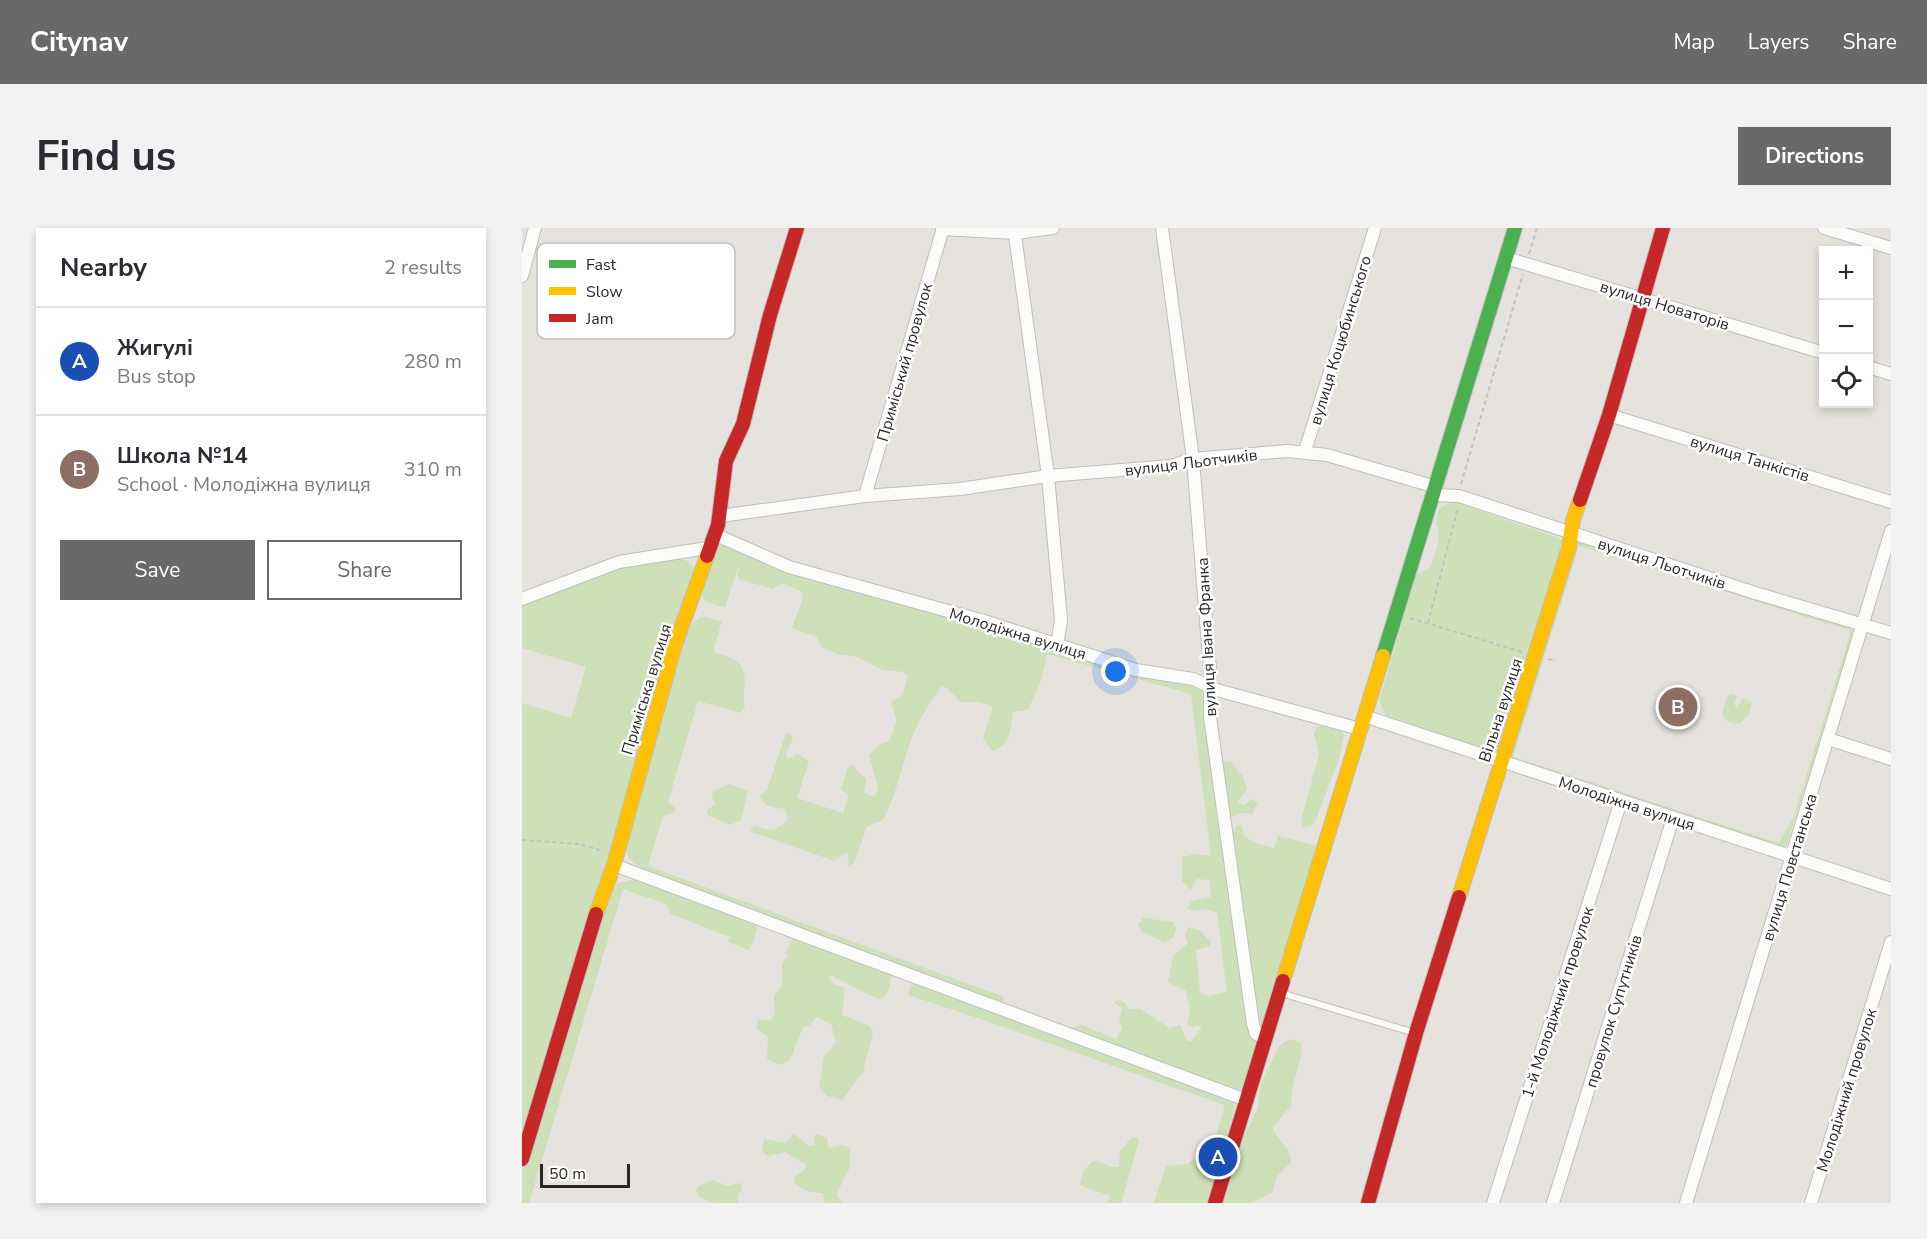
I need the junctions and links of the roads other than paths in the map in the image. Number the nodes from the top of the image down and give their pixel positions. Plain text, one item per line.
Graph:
1 (536, 228) edge
2 (797, 228) edge
3 (943, 228) edge
4 (1053, 228) edge
5 (1162, 228) edge
6 (1375, 228) edge
7 (1663, 228) edge
8 (1824, 228) edge
9 (1513, 229) edge
10 (1014, 231) edge
11 (1891, 248) edge
12 (1506, 258) junction
13 (522, 276) edge
14 (1642, 298) junction
15 (1819, 351) edge
16 (1873, 368) edge
17 (1891, 374) edge
18 (1609, 415) junction
19 (1305, 451) junction
20 (1193, 459) junction
21 (1048, 476) junction
22 (1435, 491) junction
23 (865, 496) junction
24 (1891, 502) edge
25 (720, 516) junction
26 (1891, 531) edge
27 (714, 534) junction
28 (1572, 535) junction
29 (707, 548) junction
30 (522, 599) edge
31 (1862, 625) junction
32 (1891, 633) edge
33 (1057, 646) junction
34 (1210, 687) junction
35 (1362, 723) junction
36 (1827, 739) junction
37 (1891, 759) edge
38 (1501, 761) junction
39 (1621, 801) junction
40 (1673, 818) junction
41 (1792, 857) junction
42 (616, 860) junction
43 (1891, 889) edge
44 (1891, 942) edge
45 (1279, 992) junction
46 (1416, 1033) junction
47 (1266, 1038) junction
48 (1246, 1100) junction
49 (522, 1159) edge
50 (1215, 1203) edge
51 (1368, 1203) edge
52 (1493, 1203) edge
53 (1553, 1203) edge
54 (1686, 1203) edge
55 (1811, 1203) edge

1 - 13 street
2 - 25 street, Приміська вулиця
3 - 10 street
3 - 23 street, Приміський провулок
4 - 10 street
5 - 20 street, вулиця Івана Франка
6 - 19 street, вулиця Коцюбинського
7 - 14 street, Вільна вулиця
8 - 11 street
9 - 12 street
10 - 21 street
12 - 14 street, вулиця Новаторів
12 - 22 street
14 - 15 street, вулиця Новаторів
14 - 18 street, Вільна вулиця
16 - 17 street
18 - 24 street, вулиця Танкістів
18 - 28 street, Вільна вулиця
19 - 20 street, вулиця Льотчиків
19 - 22 street, вулиця Льотчиків
20 - 21 street, вулиця Льотчиків
20 - 34 street, вулиця Івана Франка
21 - 23 street, вулиця Льотчиків
21 - 33 street
22 - 28 street, вулиця Льотчиків
22 - 35 street
23 - 25 street, вулиця Льотчиків
25 - 27 street, Приміська вулиця
26 - 31 street, вулиця Повстанська
27 - 29 street, Приміська вулиця
27 - 33 street, Молодіжна вулиця
28 - 31 street, вулиця Льотчиків
28 - 38 street, Вільна вулиця
29 - 30 street
29 - 42 street, Приміська вулиця
31 - 32 street, вулиця Льотчиків
31 - 36 street, вулиця Повстанська
33 - 34 street, Молодіжна вулиця
34 - 35 street, Молодіжна вулиця
34 - 47 street, вулиця Івана Франка
35 - 38 street, Молодіжна вулиця
35 - 45 street
36 - 37 street
36 - 41 street, вулиця Повстанська
38 - 39 street, Молодіжна вулиця
38 - 46 street, Вільна вулиця
39 - 40 street, Молодіжна вулиця
39 - 52 street, 1-й Молодіжний провулок
40 - 41 street, Молодіжна вулиця
40 - 53 street, провулок Супутників
41 - 43 street, Молодіжна вулиця
41 - 54 street, вулиця Повстанська
42 - 48 street
42 - 49 street, Приміська вулиця
44 - 55 street, Молодіжний провулок
45 - 46 lane
45 - 47 street
46 - 51 street, Вільна вулиця
47 - 48 street
48 - 50 street

